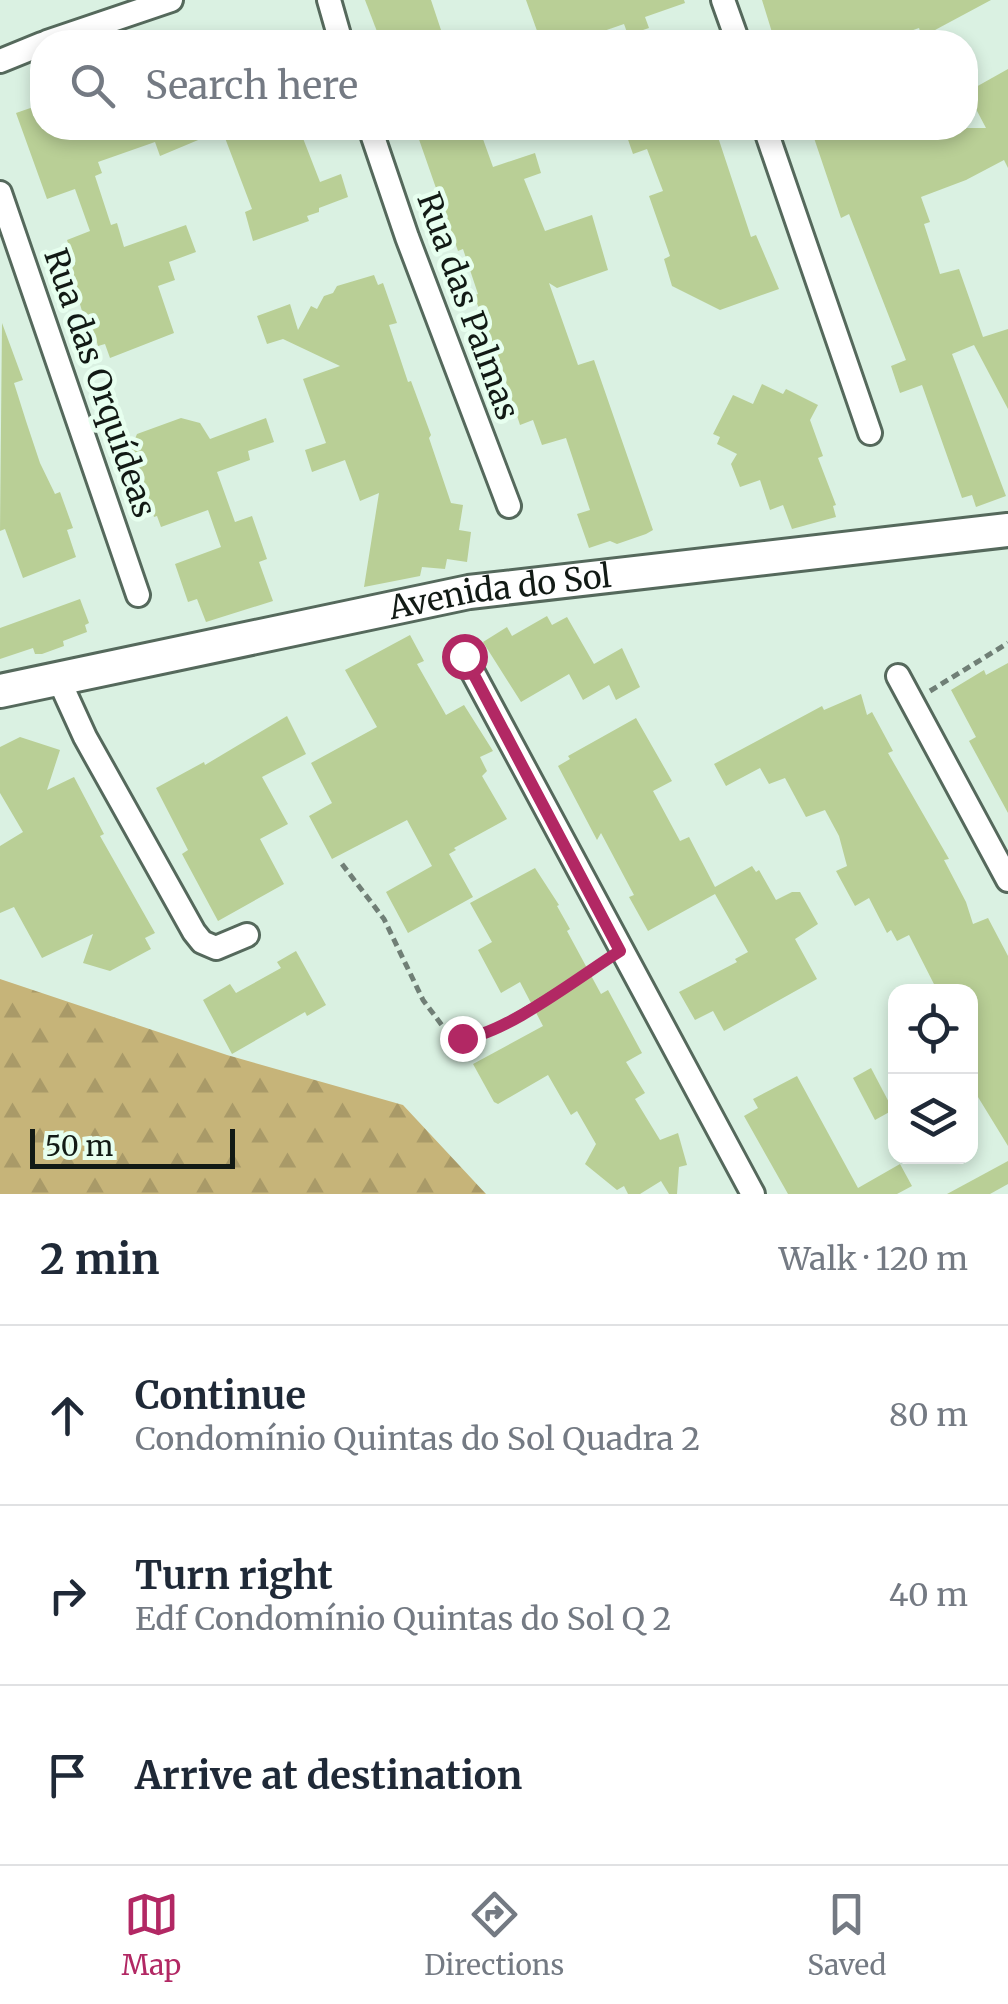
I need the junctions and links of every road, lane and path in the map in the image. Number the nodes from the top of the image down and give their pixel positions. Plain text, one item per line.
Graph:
1 (171, 0) edge
2 (329, 0) edge
3 (723, 0) edge
4 (83, 30) edge
5 (338, 30) edge
6 (734, 30) edge
7 (30, 49) edge
8 (0, 61) edge
9 (374, 140) edge
10 (769, 140) edge
11 (0, 192) edge
12 (870, 433) dead end
13 (509, 506) dead end
14 (1008, 530) edge
15 (138, 595) dead end
16 (1008, 643) edge
17 (464, 656) dead end
18 (898, 676) dead end
19 (59, 680) junction
20 (0, 691) edge
21 (912, 702) junction
22 (342, 864) dead end
23 (1008, 880) edge
24 (248, 935) dead end
25 (620, 951) junction
26 (754, 1194) edge

1 - 4 street
2 - 5 street
3 - 6 street
7 - 8 street
9 - 13 street, Rua das Palmas
10 - 12 street
11 - 15 street, Rua das Orquídeas
14 - 19 street, Avenida do Sol
16 - 21 path
17 - 25 street
18 - 21 street
19 - 20 street, Avenida do Sol
19 - 24 street
21 - 23 street
22 - 25 path
25 - 26 street

